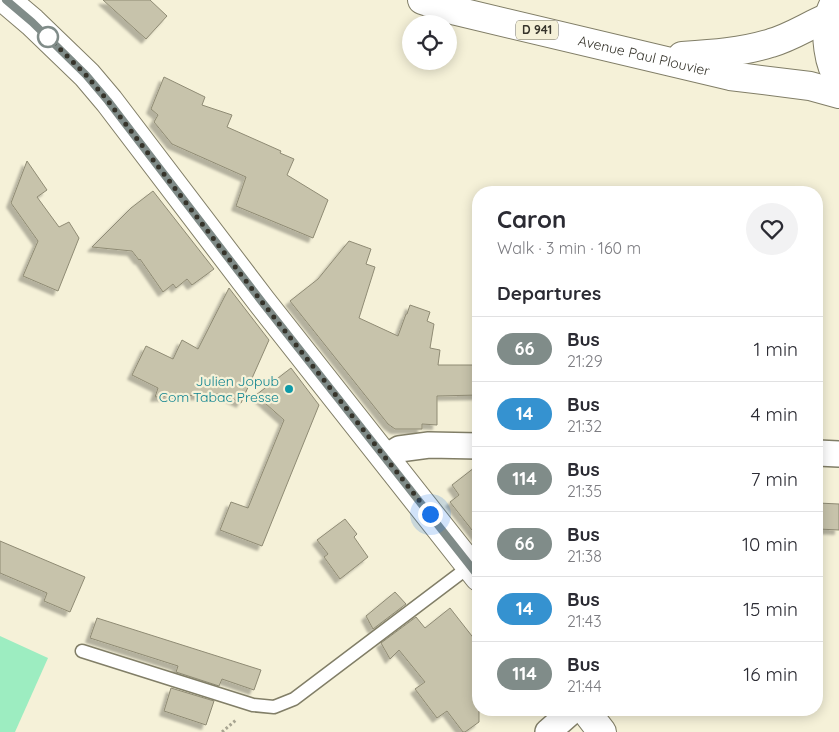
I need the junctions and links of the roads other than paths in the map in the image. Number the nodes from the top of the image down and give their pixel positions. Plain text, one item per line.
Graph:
1 (6, 0) edge
2 (422, 0) edge
3 (832, 9) edge
4 (653, 57) junction
5 (839, 79) edge
6 (839, 94) edge
7 (472, 446) edge
8 (823, 453) edge
9 (839, 454) edge
10 (385, 458) junction
11 (472, 568) edge
12 (472, 572) edge
13 (82, 651) dead end
14 (566, 716) edge
15 (590, 716) edge
16 (548, 732) edge
17 (602, 732) edge

1 - 10 main road
2 - 4 main road, Avenue Paul Plouvier / D 941
3 - 4 main road, D 941
3 - 5 main road
4 - 6 main road, Avenue Paul Plouvier / D 941
7 - 10 street
8 - 9 street
10 - 11 main road
12 - 13 lane
14 - 16 street
15 - 17 main road

